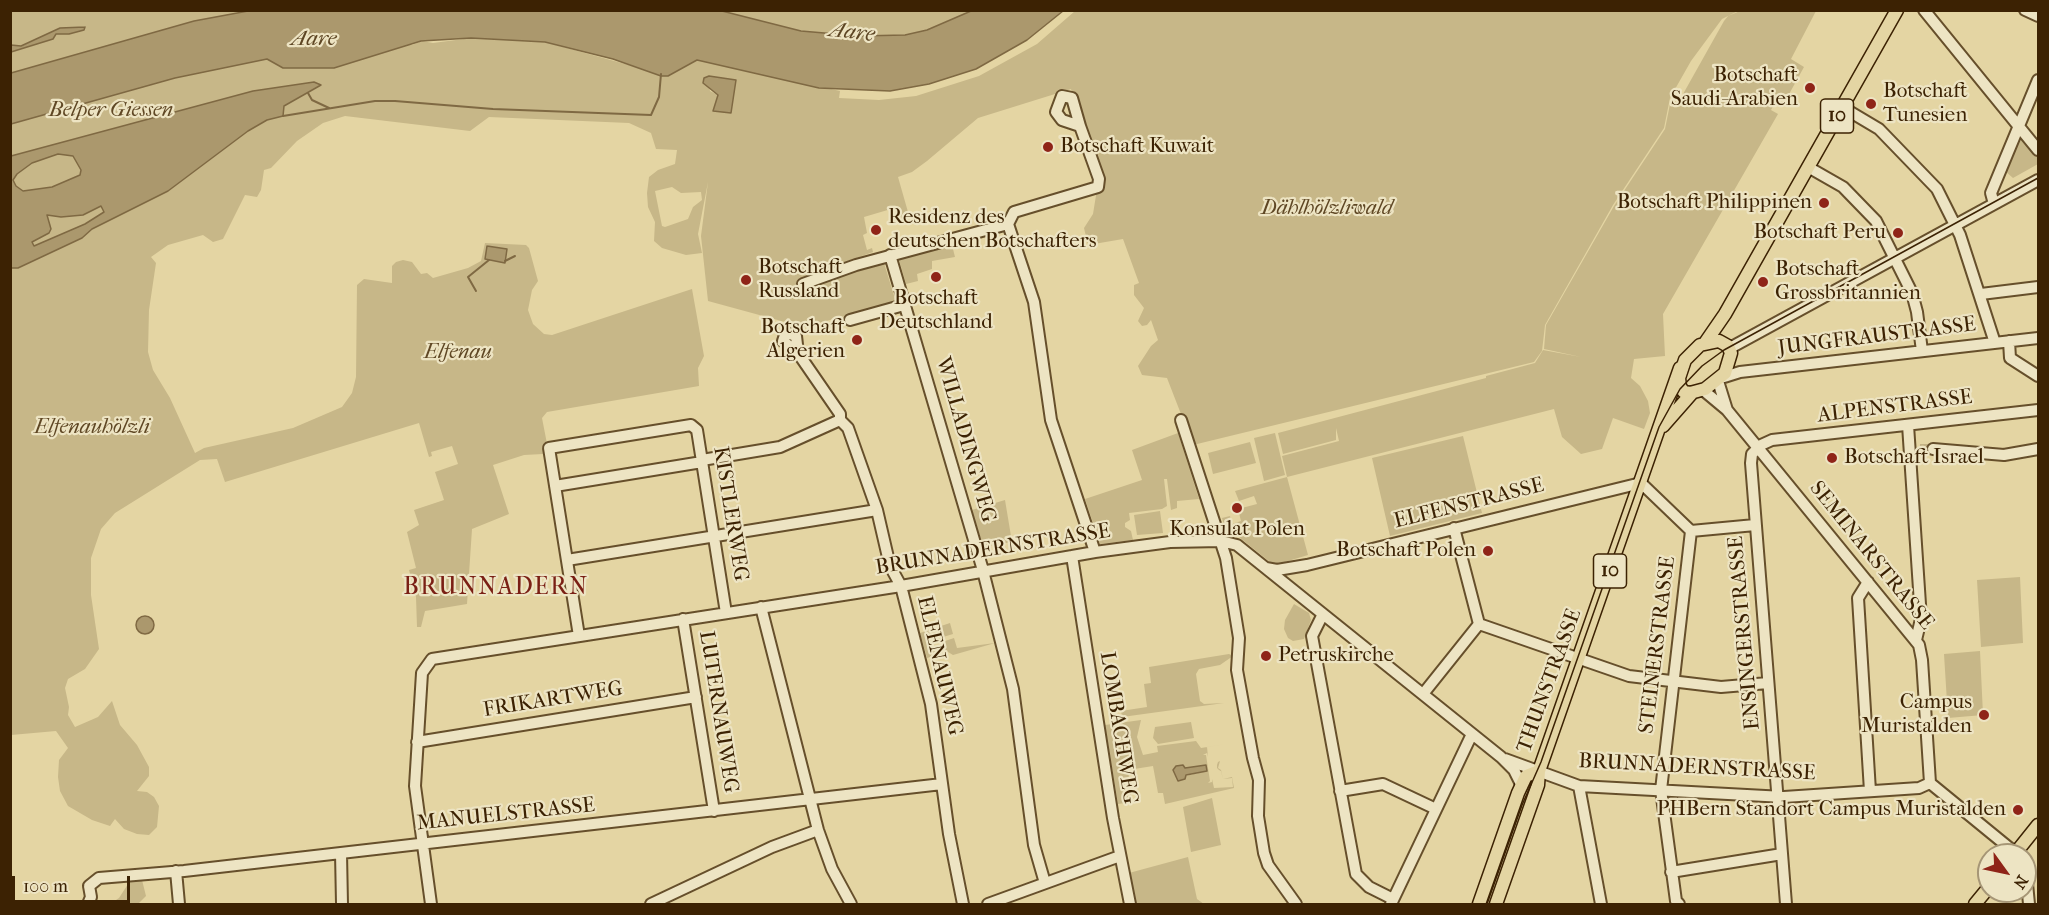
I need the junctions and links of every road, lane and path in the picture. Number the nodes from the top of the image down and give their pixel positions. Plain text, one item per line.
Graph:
1 (1897, 10) edge
2 (1924, 10) edge
3 (2025, 10) edge
4 (2038, 16) edge
5 (2038, 80) edge
6 (1842, 107) junction
7 (1080, 126) dead end
8 (2019, 126) junction
9 (2038, 150) edge
10 (1808, 167) junction
11 (2038, 180) edge
12 (1994, 204) junction
13 (1008, 224) junction
14 (1956, 225) junction
15 (890, 255) junction
16 (1895, 259) junction
17 (802, 284) dead end
18 (2038, 287) edge
19 (1981, 294) junction
20 (904, 305) junction
21 (1725, 314) junction
22 (850, 320) dead end
23 (2038, 338) edge
24 (2009, 341) junction
25 (1705, 343) junction
26 (1995, 343) junction
27 (1725, 345) junction
28 (1922, 351) junction
29 (798, 353) dead end
30 (1680, 368) junction
31 (2038, 376) edge
32 (1719, 380) junction
33 (1697, 392) junction
34 (1727, 410) junction
35 (2038, 410) edge
36 (840, 420) junction
37 (1181, 420) dead end
38 (1908, 425) junction
39 (1658, 435) junction
40 (1758, 447) junction
41 (2038, 448) edge
42 (1933, 449) tunnel mouth
43 (702, 461) junction
44 (1641, 483) junction
45 (555, 486) junction
46 (876, 510) junction
47 (1755, 525) junction
48 (1454, 528) junction
49 (1691, 531) junction
50 (714, 536) junction
51 (1221, 541) junction
52 (1095, 552) junction
53 (1072, 556) junction
54 (567, 560) junction
55 (1307, 565) junction
56 (1265, 568) junction
57 (983, 572) junction
58 (1868, 582) junction
59 (901, 586) junction
60 (1292, 589) junction
61 (761, 608) junction
62 (726, 613) junction
63 (1323, 614) junction
64 (683, 619) junction
65 (1479, 624) junction
66 (579, 636) junction
67 (1916, 640) junction
68 (1579, 659) junction
69 (1674, 681) junction
70 (1768, 683) junction
71 (1423, 694) junction
72 (696, 697) junction
73 (1472, 734) junction
74 (417, 742) junction
75 (1501, 757) junction
76 (1539, 771) junction
77 (1930, 783) junction
78 (942, 784) junction
79 (1522, 786) junction
80 (1579, 786) junction
81 (1661, 790) junction
82 (1340, 791) junction
83 (1870, 791) junction
84 (1778, 796) junction
85 (812, 800) junction
86 (1436, 809) junction
87 (714, 810) junction
88 (2038, 825) edge
89 (818, 830) junction
90 (2033, 839) edge
91 (422, 843) junction
92 (2003, 843) edge
93 (341, 853) junction
94 (1782, 854) junction
95 (1120, 856) junction
96 (176, 871) junction
97 (1671, 872) junction
98 (1045, 883) junction
99 (89, 901) edge
100 (1392, 902) edge
101 (179, 904) edge
102 (342, 904) edge
103 (431, 904) edge
104 (651, 904) edge
105 (850, 904) edge
106 (963, 904) edge
107 (988, 904) edge
108 (1130, 904) edge
109 (1296, 904) edge
110 (1479, 904) edge
111 (1496, 904) edge
112 (1601, 904) edge
113 (1679, 904) edge
114 (1786, 904) edge

1 - 6 main road, 10
2 - 8 street
3 - 4 street
5 - 8 street
6 - 10 main road, 10
6 - 14 street
7 - 13 street
8 - 9 street
8 - 12 street
10 - 16 street
10 - 21 main road, 10
11 - 12 street
12 - 14 street
13 - 15 street
13 - 52 street
14 - 16 street
14 - 19 street
15 - 17 street
15 - 20 street, WILLADINGWEG
16 - 27 street
16 - 28 street
18 - 19 street
19 - 26 street
20 - 22 street
20 - 57 street, WILLADINGWEG
21 - 25 main road, 10
21 - 27 main road, 10
23 - 24 street, JUNGFRAUSTRASSE
24 - 26 street, JUNGFRAUSTRASSE
24 - 31 street
25 - 27 main road
25 - 30 main road
26 - 28 street, JUNGFRAUSTRASSE
27 - 32 main road
28 - 32 street, JUNGFRAUSTRASSE
29 - 36 street, ELFENAUWEG
30 - 33 main road
30 - 39 main road, THUNSTRASSE / 10
32 - 33 main road
32 - 34 street, SEMINARSTRASSE
33 - 34 street, SEMINARSTRASSE
33 - 39 main road, THUNSTRASSE / 10
34 - 40 street, SEMINARSTRASSE
35 - 38 street, ALPENSTRASSE
36 - 43 street
36 - 46 street, ELFENAUWEG
37 - 51 street
38 - 40 street, ALPENSTRASSE
38 - 67 street
39 - 44 main road, THUNSTRASSE / 10
40 - 47 street, ENSINGERSTRASSE
40 - 58 street, SEMINARSTRASSE
41 - 42 street
43 - 45 street
43 - 45 street, KISTLERWEG
43 - 50 street, KISTLERWEG
44 - 48 street, ELFENSTRASSE
44 - 49 street, STEINERSTRASSE
44 - 68 main road, THUNSTRASSE / 10
45 - 54 street
46 - 50 street
46 - 59 street, ELFENAUWEG
47 - 49 street, STEINERSTRASSE
47 - 70 street, ENSINGERSTRASSE
48 - 55 street, ELFENSTRASSE
48 - 65 street
49 - 69 street, STEINERSTRASSE
50 - 54 street
50 - 62 street, KISTLERWEG
51 - 52 street, BRUNNADERNSTRASSE
51 - 56 street, BRUNNADERNSTRASSE
51 - 109 street
52 - 53 street, BRUNNADERNSTRASSE
53 - 57 street, BRUNNADERNSTRASSE
53 - 95 street, LOMBACHWEG
54 - 66 street
55 - 56 street, ELFENSTRASSE
55 - 60 street
56 - 60 street, BRUNNADERNSTRASSE
57 - 59 street, BRUNNADERNSTRASSE
57 - 98 street, WILLADINGWEG
58 - 67 street, SEMINARSTRASSE
58 - 83 street
59 - 61 street, BRUNNADERNSTRASSE
59 - 78 street, ELFENAUWEG
60 - 63 street, BRUNNADERNSTRASSE
61 - 62 street, BRUNNADERNSTRASSE
61 - 85 street, KISTLERWEG
62 - 64 street, BRUNNADERNSTRASSE
63 - 71 street, BRUNNADERNSTRASSE
63 - 82 street
64 - 66 street, BRUNNADERNSTRASSE
64 - 72 street, LUTERNAUWEG
65 - 68 street
65 - 71 street
66 - 74 street, BRUNNADERNSTRASSE
67 - 77 street, SEMINARSTRASSE
68 - 69 street
68 - 76 main road, THUNSTRASSE / 10
69 - 70 street
69 - 81 street, STEINERSTRASSE
70 - 84 street, ENSINGERSTRASSE
71 - 73 street, BRUNNADERNSTRASSE
72 - 74 street, FRIKARTWEG
72 - 87 street, LUTERNAUWEG
73 - 75 street, BRUNNADERNSTRASSE
73 - 86 street
74 - 91 street
75 - 76 street, BRUNNADERNSTRASSE
75 - 79 street, BRUNNADERNSTRASSE
76 - 79 main road, THUNSTRASSE / 10
76 - 80 street, BRUNNADERNSTRASSE
76 - 111 main road, THUNSTRASSE / 10
77 - 83 street, BRUNNADERNSTRASSE
77 - 92 street
78 - 85 street, MANUELSTRASSE
78 - 106 street, ELFENAUWEG
79 - 110 main road, THUNSTRASSE / 10
80 - 81 street, BRUNNADERNSTRASSE
80 - 112 street
81 - 84 street, BRUNNADERNSTRASSE
81 - 97 street, STEINERSTRASSE
82 - 86 street
82 - 100 street
83 - 84 street, BRUNNADERNSTRASSE
84 - 94 street, ENSINGERSTRASSE
85 - 87 street, MANUELSTRASSE
85 - 89 street, KISTLERWEG
86 - 100 street
87 - 91 street, MANUELSTRASSE
88 - 90 main road
89 - 104 street
89 - 105 street, KISTLERWEG
91 - 93 street, MANUELSTRASSE
91 - 103 street
93 - 96 street, MANUELSTRASSE
93 - 102 street
94 - 97 street
94 - 114 street, ENSINGERSTRASSE
95 - 98 street
95 - 108 street, LOMBACHWEG
96 - 99 street, MANUELSTRASSE
96 - 101 street
97 - 113 street, STEINERSTRASSE
98 - 107 street

